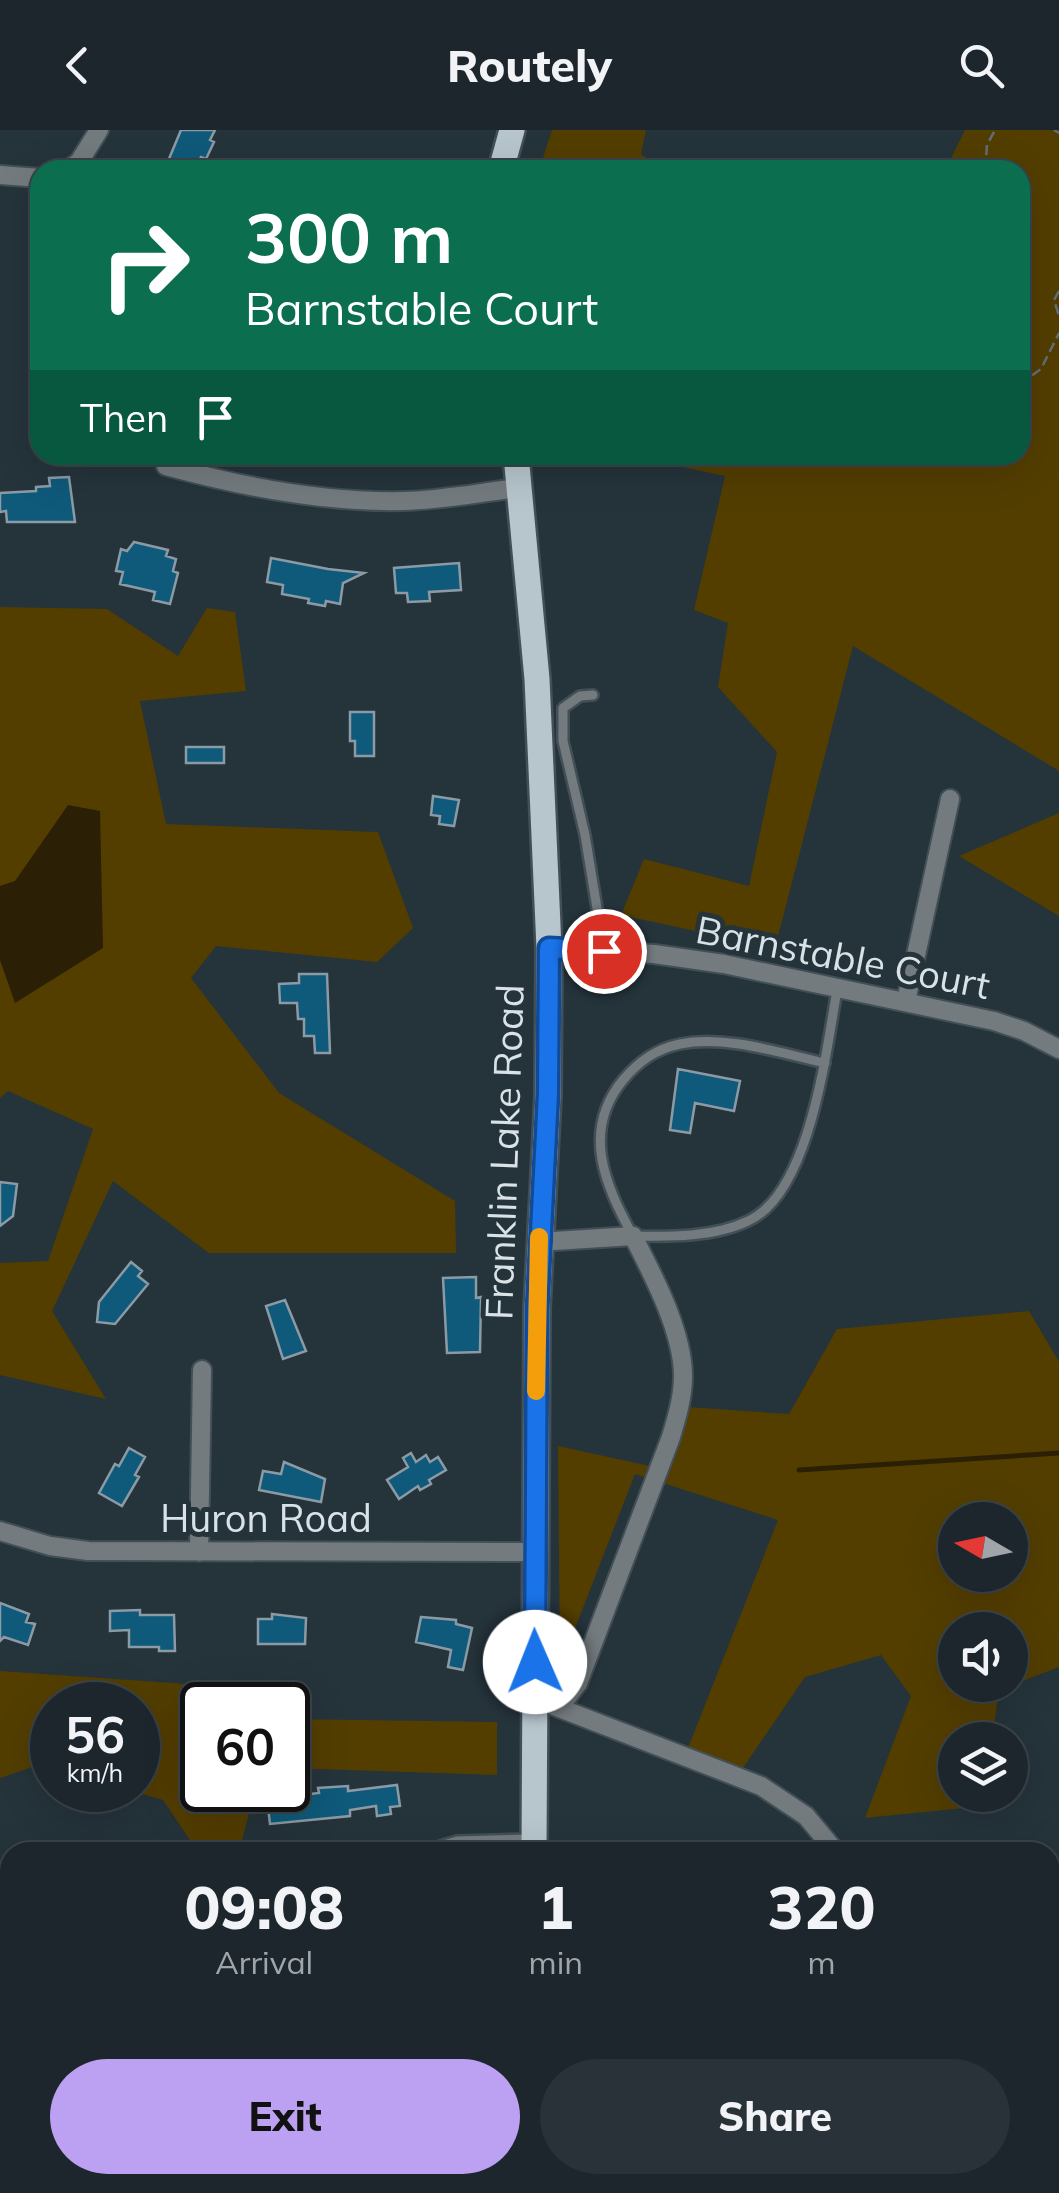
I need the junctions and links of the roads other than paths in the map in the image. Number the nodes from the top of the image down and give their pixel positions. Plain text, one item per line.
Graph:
1 (99, 130) edge
2 (512, 130) edge
3 (81, 160) edge
4 (504, 160) edge
5 (0, 175) edge
6 (30, 177) edge
7 (517, 465) edge
8 (166, 466) dead end
9 (520, 488) junction
10 (594, 694) dead end
11 (950, 800) dead end
12 (549, 948) junction
13 (604, 951) junction
14 (837, 990) junction
15 (906, 1001) junction
16 (1059, 1050) edge
17 (825, 1062) junction
18 (633, 1236) junction
19 (538, 1242) junction
20 (202, 1370) dead end
21 (0, 1531) edge
22 (199, 1552) junction
23 (534, 1552) junction
24 (548, 1704) junction
25 (534, 1842) edge
26 (828, 1842) edge

1 - 3 street
2 - 4 main road
5 - 6 street
7 - 9 main road, Franklin Lake Road
8 - 9 street
9 - 12 main road, Franklin Lake Road
10 - 13 lane
11 - 15 street
12 - 13 street, Barnstable Court
12 - 19 main road, Franklin Lake Road
13 - 14 street, Barnstable Court
14 - 15 street, Barnstable Court
14 - 17 lane
15 - 16 street, Barnstable Court
17 - 18 lane
17 - 18 lane
18 - 19 street
18 - 24 street
19 - 23 main road, Franklin Lake Road
20 - 22 street
21 - 22 street, Huron Road
22 - 23 street, Huron Road
23 - 24 main road, Franklin Lake Road
24 - 25 main road, Franklin Lake Road
24 - 26 street

